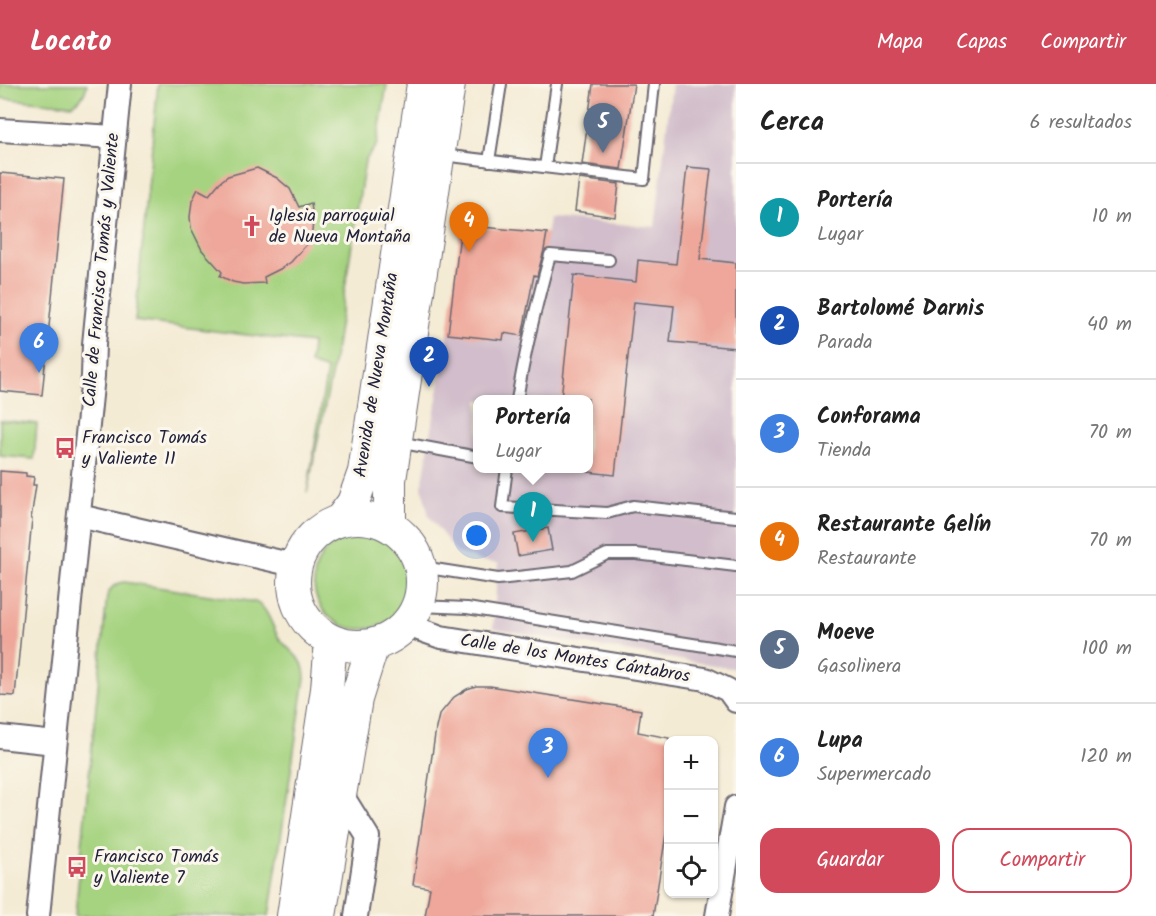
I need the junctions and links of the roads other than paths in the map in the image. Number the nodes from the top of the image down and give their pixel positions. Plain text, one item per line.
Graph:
1 (120, 84) edge
2 (423, 84) edge
3 (449, 84) edge
4 (501, 84) edge
5 (557, 84) edge
6 (654, 84) edge
7 (0, 130) edge
8 (114, 137) junction
9 (439, 154) junction
10 (489, 161) junction
11 (545, 168) junction
12 (609, 260) dead end
13 (518, 395) edge
14 (396, 441) junction
15 (473, 456) edge
16 (506, 473) edge
17 (78, 516) junction
18 (736, 517) edge
19 (341, 519) junction
20 (390, 525) junction
21 (294, 565) junction
22 (736, 566) edge
23 (422, 567) junction
24 (413, 615) junction
25 (331, 641) junction
26 (373, 645) junction
27 (736, 651) edge
28 (736, 701) edge
29 (0, 737) edge
30 (55, 744) junction
31 (340, 792) junction
32 (736, 807) edge
33 (38, 916) edge
34 (293, 916) edge
35 (320, 916) edge
36 (356, 916) edge
37 (717, 916) edge

1 - 8 street, Calle de Francisco Tomás y Valiente
2 - 19 main road, Avenida de Nueva Montaña
3 - 9 main road, Avenida de Nueva Montaña
4 - 10 lane
5 - 11 lane
6 - 11 lane
7 - 8 street
8 - 17 street, Calle de Francisco Tomás y Valiente
9 - 10 lane
9 - 14 main road, Avenida de Nueva Montaña
10 - 11 lane
12 - 13 lane
14 - 15 lane
14 - 20 main road, Avenida de Nueva Montaña
16 - 18 lane
17 - 21 street
17 - 30 street, Calle de Francisco Tomás y Valiente
19 - 20 main road
19 - 21 main road
20 - 23 main road
21 - 25 main road
22 - 23 lane
23 - 24 main road
24 - 26 main road
24 - 27 lane
24 - 28 street, Calle de los Montes Cántabros
25 - 26 main road
25 - 34 main road
26 - 31 main road
29 - 30 street
30 - 33 street, Calle de Francisco Tomás y Valiente
31 - 35 main road
31 - 36 street
32 - 37 street

